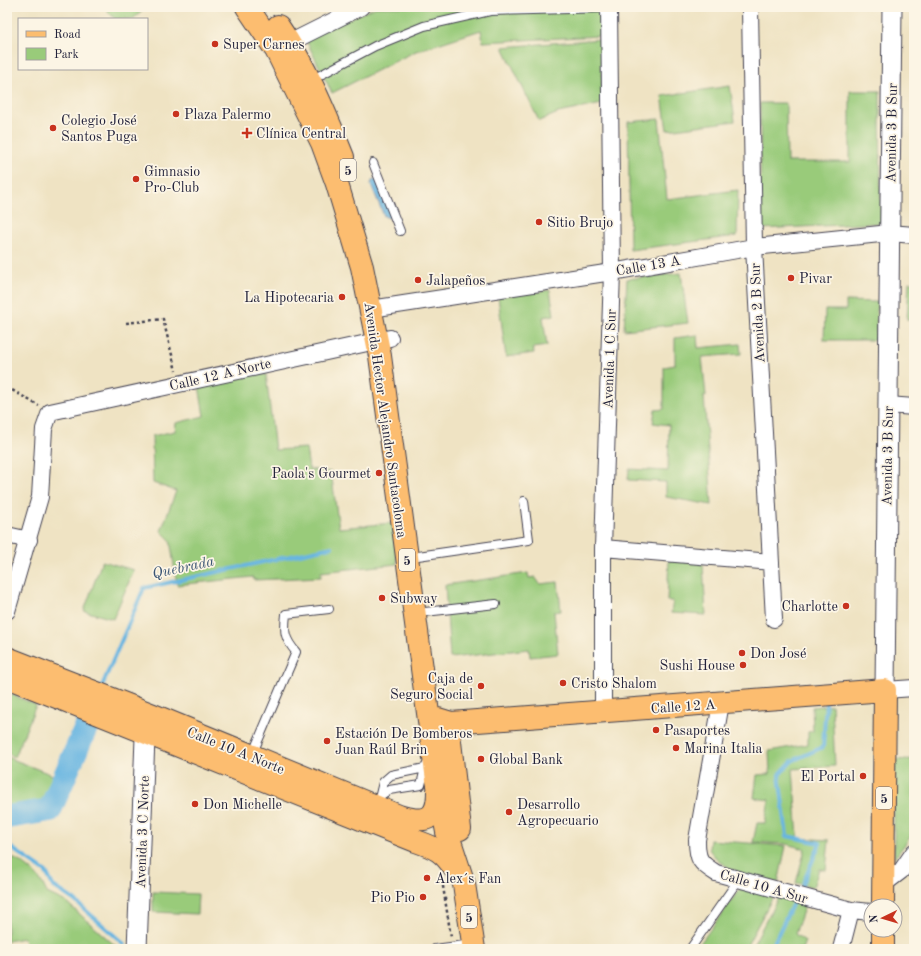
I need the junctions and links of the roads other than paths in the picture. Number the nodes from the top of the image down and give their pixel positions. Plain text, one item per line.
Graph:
1 (247, 7) edge
2 (265, 7) edge
3 (361, 7) edge
4 (608, 7) edge
5 (750, 7) edge
6 (892, 7) edge
7 (283, 46) junction
8 (310, 81) junction
9 (373, 163) dead end
10 (400, 232) dead end
11 (890, 233) junction
12 (914, 235) edge
13 (754, 247) junction
14 (612, 272) junction
15 (377, 308) junction
16 (383, 339) junction
17 (888, 405) junction
18 (914, 407) edge
19 (524, 501) dead end
20 (7, 535) edge
21 (29, 540) junction
22 (603, 548) junction
23 (418, 556) junction
24 (771, 562) junction
25 (496, 604) dead end
26 (329, 609) dead end
27 (7, 611) edge
28 (425, 612) junction
29 (774, 619) dead end
30 (7, 658) edge
31 (7, 677) edge
32 (914, 688) edge
33 (885, 690) junction
34 (860, 692) junction
35 (721, 703) junction
36 (603, 712) junction
37 (885, 718) junction
38 (445, 721) junction
39 (150, 723) junction
40 (252, 756) junction
41 (432, 767) junction
42 (269, 772) junction
43 (378, 802) junction
44 (447, 832) junction
45 (416, 841) junction
46 (914, 852) edge
47 (739, 879) junction
48 (464, 884) junction
49 (884, 884) junction
50 (884, 898) edge
51 (851, 910) junction
52 (863, 911) edge
53 (883, 938) edge
54 (474, 946) edge
55 (137, 949) edge
56 (435, 949) edge
57 (690, 949) edge
58 (841, 949) edge
59 (883, 949) edge

1 - 7 main road, Avenida Hector Alejandro Santacoloma / 5
2 - 7 main road, Avenida Hector Alejandro Santacoloma / 5
3 - 7 street
4 - 8 lane
4 - 14 street, Avenida 1 C Sur
5 - 13 street, Avenida 2 B Sur
6 - 11 street, Avenida 3 B Sur
7 - 8 main road, Avenida Hector Alejandro Santacoloma / 5
7 - 15 main road, Avenida Hector Alejandro Santacoloma / 5
8 - 15 main road, Avenida Hector Alejandro Santacoloma / 5
9 - 10 lane
11 - 12 street, Calle 13 A
11 - 13 street, Calle 13 A
11 - 17 street, Avenida 3 B Sur
13 - 14 street, Calle 13 A
13 - 24 street, Avenida 2 B Sur
14 - 15 street, Calle 13 A
14 - 22 street, Avenida 1 C Sur
15 - 16 main road, Avenida Hector Alejandro Santacoloma / 5
16 - 21 street, Calle 12 A Norte
16 - 23 main road, Avenida Hector Alejandro Santacoloma / 5
16 - 41 main road, Avenida Hector Alejandro Santacoloma / 5
17 - 18 street
17 - 33 street, Avenida 3 B Sur
19 - 23 lane
20 - 21 street
21 - 27 street
22 - 24 street
22 - 36 street, Avenida 1 C Sur
23 - 28 main road, Avenida Hector Alejandro Santacoloma / 5
24 - 29 street, Avenida 2 B Sur
25 - 28 lane
26 - 40 lane
28 - 38 main road, Avenida Hector Alejandro Santacoloma / 5
30 - 39 main road, Calle 10 A Norte
31 - 39 main road, Calle 10 A Norte
32 - 33 street, Calle 12 A
33 - 34 main road, Calle 12 A
33 - 37 main road, Avenida 3 B Sur / 5
34 - 35 main road, Calle 12 A
34 - 37 main road
35 - 36 main road, Calle 12 A
35 - 47 street, Calle 10 A Sur
36 - 38 main road, Calle 12 A
37 - 49 main road, Avenida 3 B Sur / 5
38 - 44 main road, Avenida Hector Alejandro Santacoloma / 5
38 - 48 main road
39 - 40 main road, Calle 10 A Norte
39 - 42 main road, Calle 10 A Norte
39 - 55 street, Avenida 3 C Norte
40 - 42 main road, Calle 10 A Norte
41 - 43 lane
41 - 43 lane
41 - 43 main road, Calle 10 A Norte
41 - 44 main road, Avenida Hector Alejandro Santacoloma / 5
42 - 43 main road, Calle 10 A Norte
42 - 45 main road, Calle 10 A Norte
44 - 45 main road
44 - 48 main road, Avenida Hector Alejandro Santacoloma / 5
45 - 48 main road, Calle 10 A Norte
46 - 49 street
47 - 51 street, Calle 10 A Sur
47 - 57 lane
48 - 54 main road, 5
49 - 50 main road, Avenida 3 B Sur / 5
51 - 52 street, Calle 10 A Sur
51 - 58 street
53 - 59 main road
54 - 56 lane

